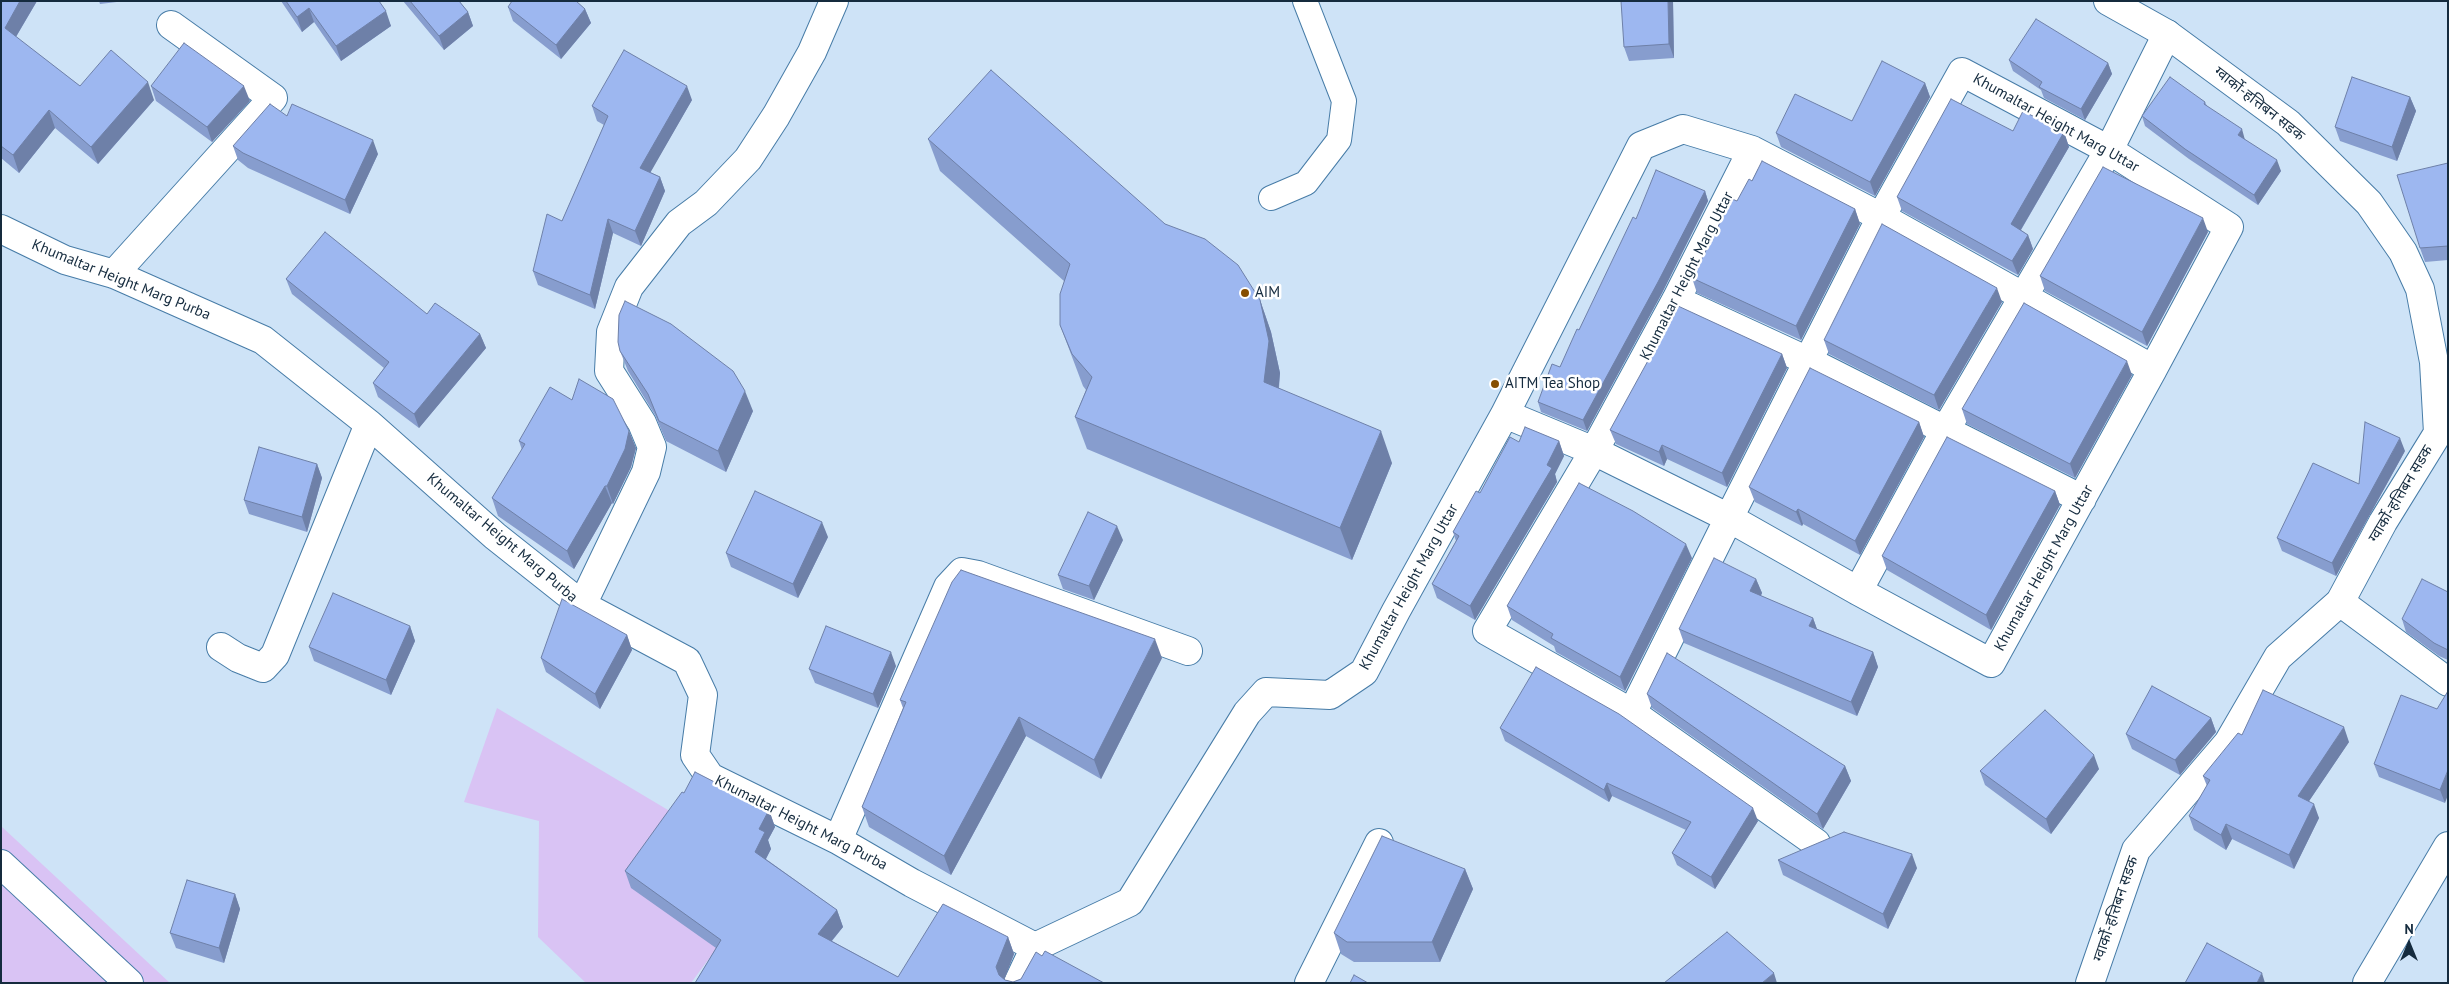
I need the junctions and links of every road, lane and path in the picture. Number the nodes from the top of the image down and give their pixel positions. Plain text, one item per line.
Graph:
1 (834, 1) edge
2 (1305, 1) edge
3 (2108, 1) edge
4 (171, 25) dead end
5 (2168, 34) junction
6 (1752, 150) junction
7 (2110, 150) junction
8 (1272, 198) dead end
9 (1881, 217) junction
10 (4, 237) edge
11 (114, 274) junction
12 (2023, 295) junction
13 (1676, 300) junction
14 (1808, 361) junction
15 (2153, 369) junction
16 (1506, 414) junction
17 (369, 424) junction
18 (1946, 429) junction
19 (1594, 451) junction
20 (2082, 499) junction
21 (1730, 518) junction
22 (1858, 591) junction
23 (2340, 602) junction
24 (582, 605) junction
25 (221, 647) dead end
26 (1188, 651) dead end
27 (2448, 682) edge
28 (1632, 713) junction
29 (1381, 839) edge
30 (838, 840) junction
31 (1816, 843) edge
32 (2448, 846) edge
33 (1, 864) edge
34 (1035, 947) junction
35 (129, 983) edge
36 (1018, 983) edge
37 (1309, 983) edge
38 (2090, 983) edge
39 (2366, 983) edge

1 - 24 street
2 - 8 lane
3 - 5 street, ग्वार्को-हत्तिबन सडक
4 - 11 street
5 - 7 street
5 - 23 street, ग्वार्को-हत्तिबन सडक
6 - 9 street
6 - 13 street, Khumaltar Height Marg Uttar
6 - 16 street
7 - 9 street, Khumaltar Height Marg Uttar
7 - 12 street
7 - 15 street, Khumaltar Height Marg Uttar
9 - 12 street
9 - 14 street, Khumaltar Height Marg Uttar
10 - 11 street, Khumaltar Height Marg Purba
11 - 17 street, Khumaltar Height Marg Purba
12 - 15 street
12 - 18 street
13 - 14 street
13 - 19 street, Khumaltar Height Marg Uttar
14 - 18 street
14 - 21 street, Khumaltar Height Marg Uttar
15 - 20 street, Khumaltar Height Marg Uttar
16 - 19 street, Khumaltar Height Marg Uttar
16 - 34 street, Khumaltar Height Marg Uttar
17 - 24 street, Khumaltar Height Marg Purba
17 - 25 street
18 - 20 street
18 - 22 street
19 - 21 street, Khumaltar Height Marg Uttar
19 - 28 street, Khumaltar Height Marg Uttar
20 - 22 street, Khumaltar Height Marg Uttar
21 - 22 street, Khumaltar Height Marg Uttar
21 - 28 street, Khumaltar Height Marg Uttar
23 - 27 street
23 - 38 street, ग्वार्को-हत्तिबन सडक
24 - 30 street, Khumaltar Height Marg Purba
26 - 30 street
28 - 31 street
29 - 37 street
30 - 34 street, Khumaltar Height Marg Purba
32 - 39 street
33 - 35 street
34 - 36 street

